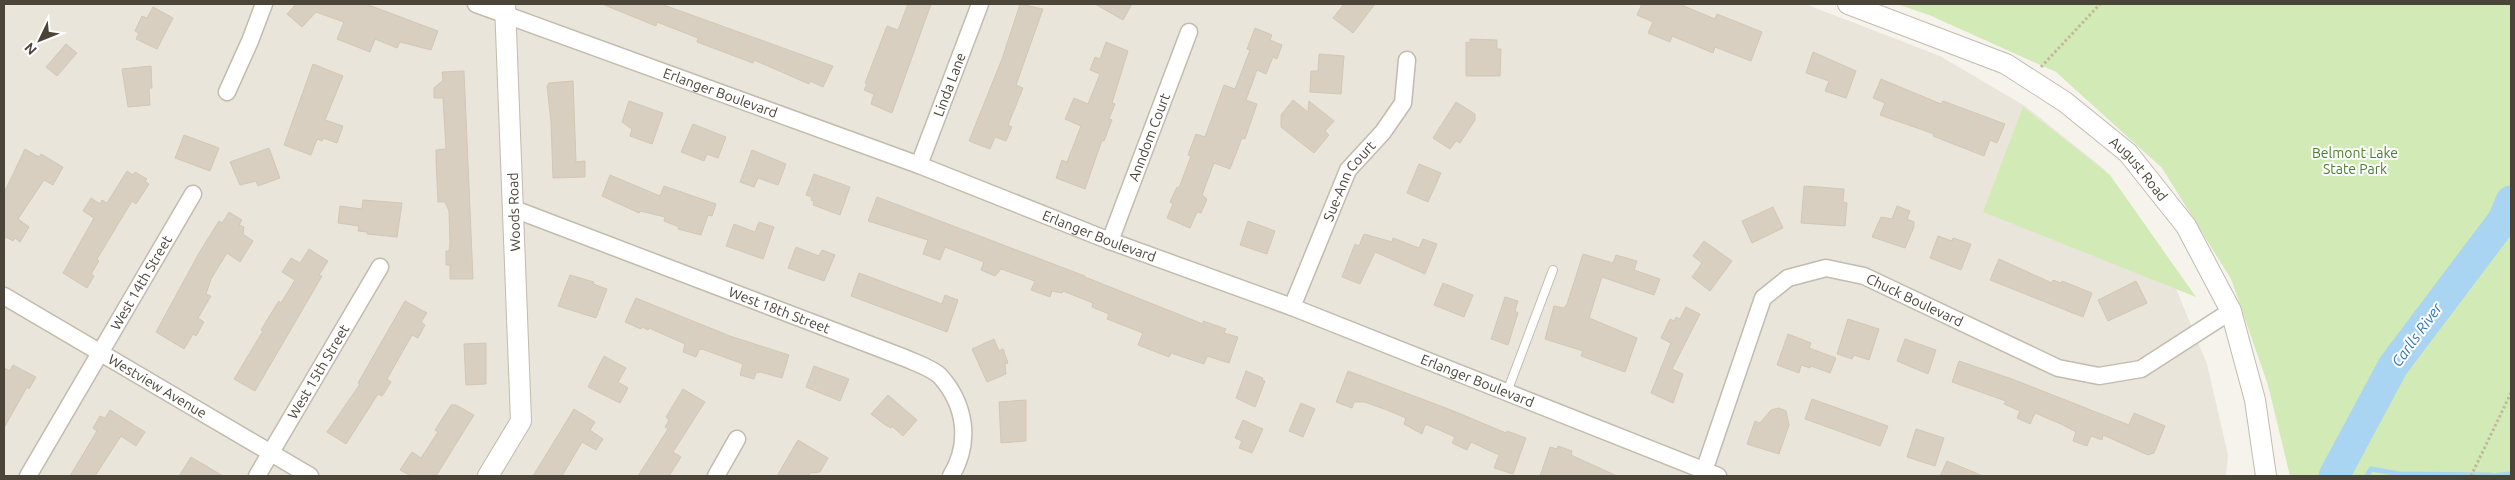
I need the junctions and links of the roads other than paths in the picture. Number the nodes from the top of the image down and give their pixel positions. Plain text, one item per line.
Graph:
1 (264, 4) edge
2 (476, 4) edge
3 (980, 4) edge
4 (1848, 4) edge
5 (505, 10) edge
6 (1189, 32) dead end
7 (1407, 60) dead end
8 (227, 92) dead end
9 (919, 165) junction
10 (193, 194) dead end
11 (514, 209) junction
12 (1110, 241) junction
13 (380, 267) dead end
14 (1553, 270) dead end
15 (4, 296) edge
16 (1292, 307) junction
17 (2231, 311) junction
18 (100, 352) junction
19 (1507, 392) junction
20 (737, 439) dead end
21 (270, 453) junction
22 (1711, 474) edge
23 (28, 476) edge
24 (257, 476) edge
25 (310, 476) edge
26 (488, 476) edge
27 (716, 476) edge
28 (951, 476) edge
29 (2266, 476) edge

1 - 8 street
2 - 5 street, Erlanger Boulevard
3 - 9 street, Linda Lane
4 - 17 street, August Road
5 - 9 street, Erlanger Boulevard
5 - 11 street, Woods Road
6 - 12 street, Anndom Court
7 - 16 street, Sue-Ann Court
9 - 12 street, Erlanger Boulevard
10 - 18 street, West 14th Street
11 - 26 street, Woods Road
11 - 28 street, West 18th Street
12 - 16 street, Erlanger Boulevard
13 - 21 street, West 15th Street
14 - 19 lane
15 - 18 street, Westview Avenue
16 - 19 street, Erlanger Boulevard
17 - 22 street, Chuck Boulevard
17 - 29 street, August Road
18 - 21 street, Westview Avenue
18 - 23 street, West 14th Street
19 - 22 street, Erlanger Boulevard
20 - 27 street
21 - 24 street, West 15th Street
21 - 25 street, Westview Avenue

